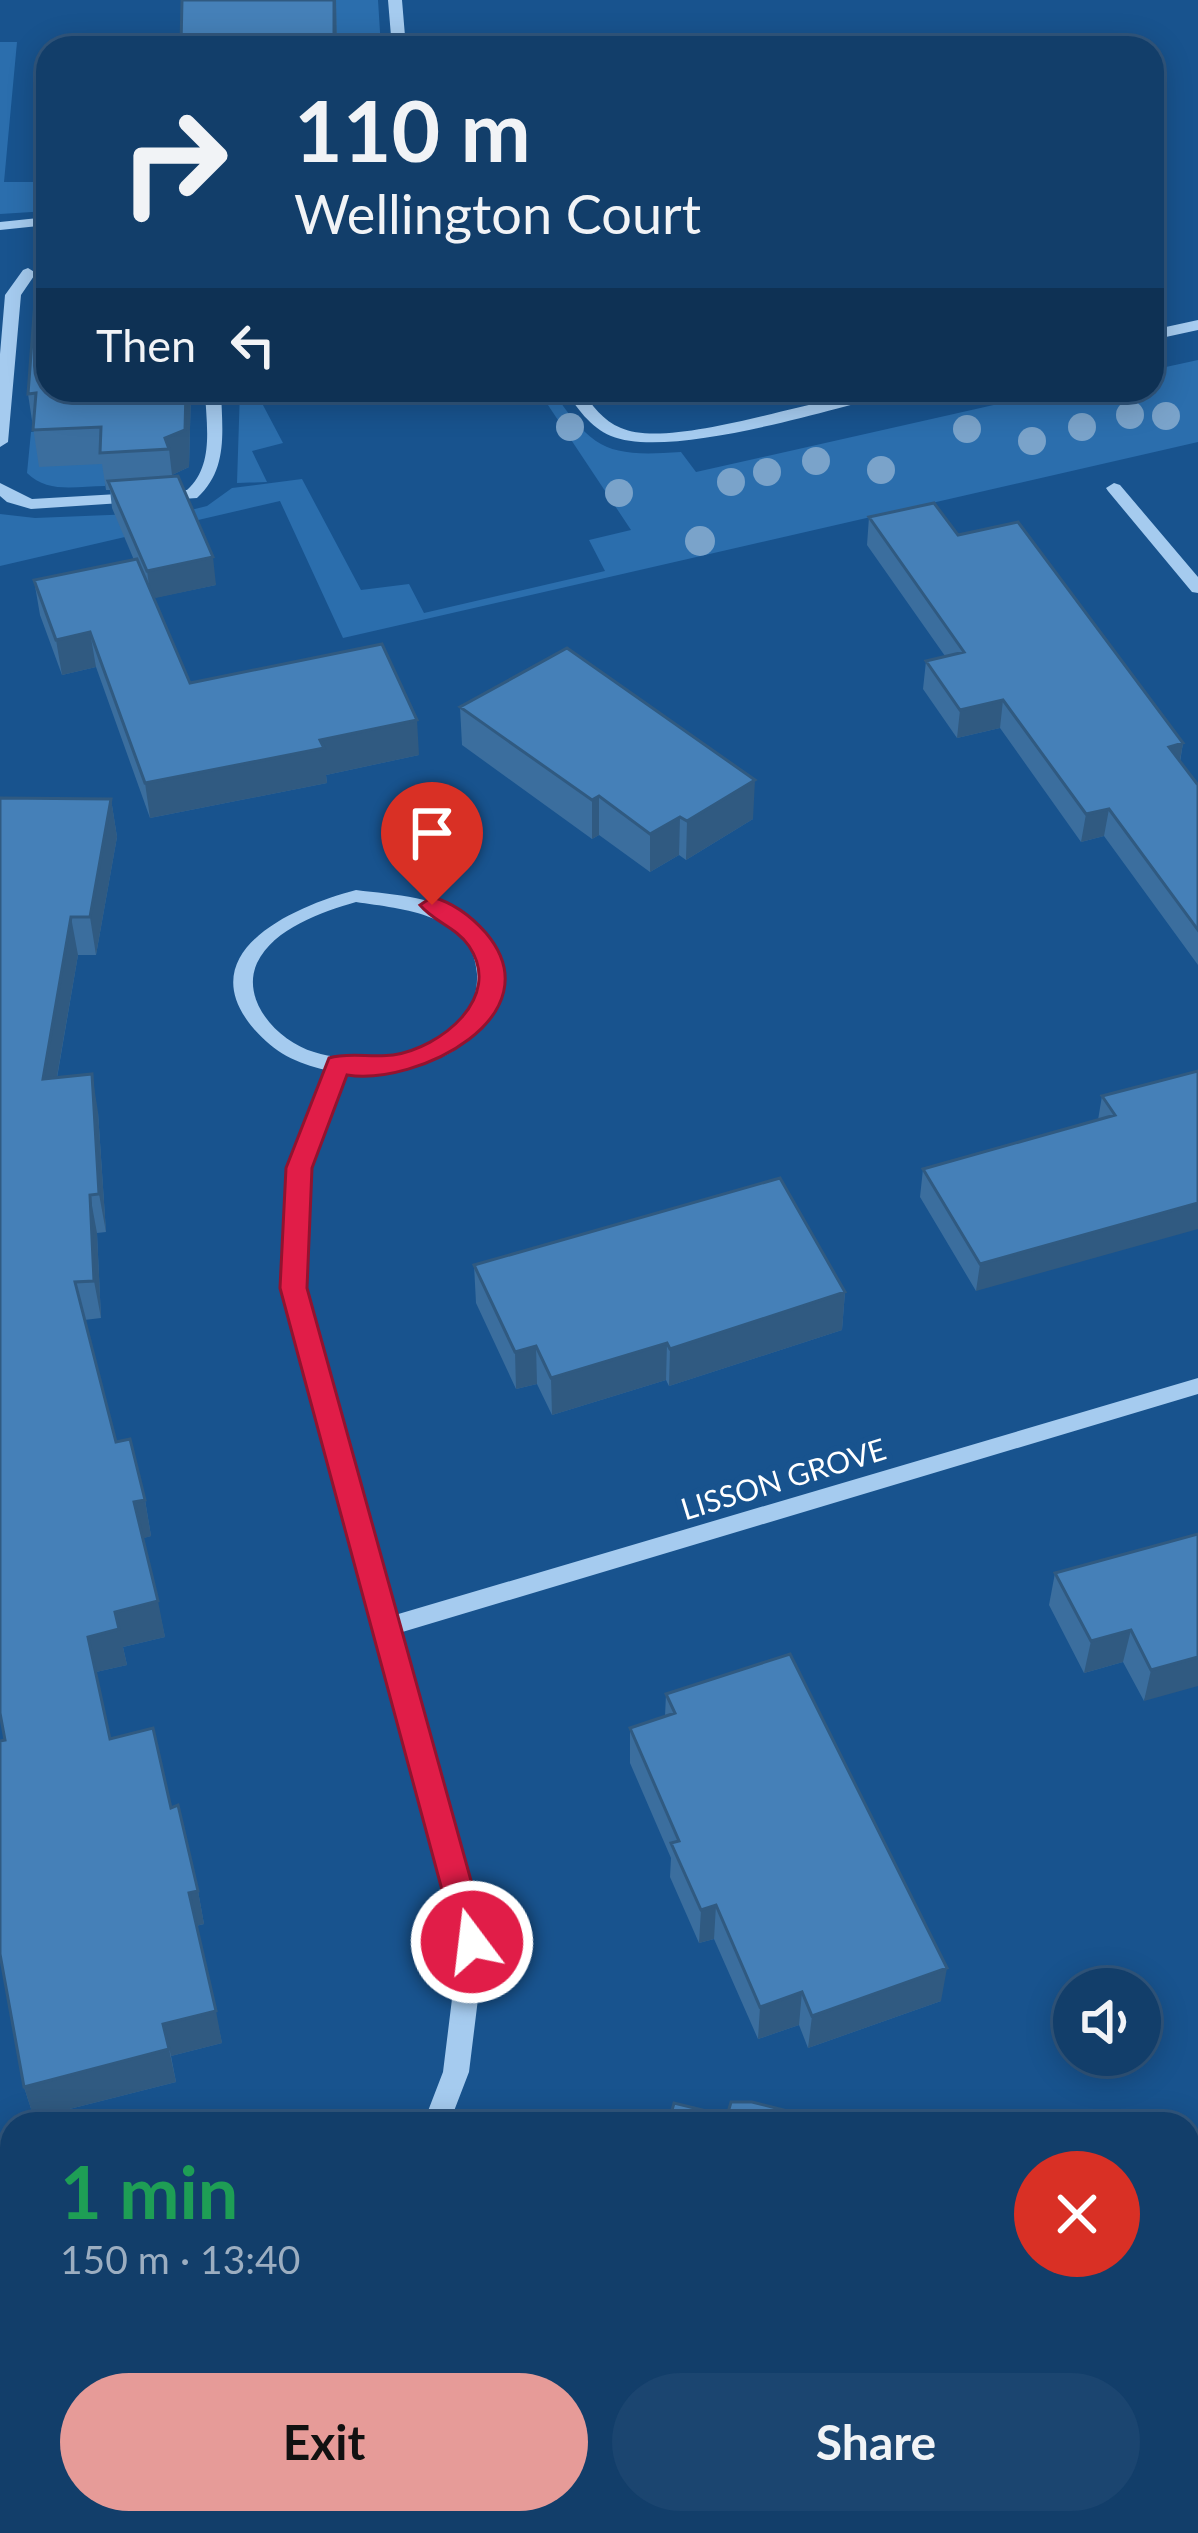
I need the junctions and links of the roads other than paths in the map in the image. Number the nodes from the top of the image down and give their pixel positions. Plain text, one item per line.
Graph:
1 (395, 0) edge
2 (398, 36) edge
3 (36, 222) edge
4 (0, 226) edge
5 (28, 273) dead end
6 (1198, 325) edge
7 (1164, 332) edge
8 (213, 402) edge
9 (581, 402) edge
10 (833, 402) edge
11 (0, 442) edge
12 (0, 488) edge
13 (1114, 488) dead end
14 (1198, 588) edge
15 (338, 1064) junction
16 (1198, 1386) edge
17 (386, 1627) junction
18 (441, 2112) edge

1 - 2 street
3 - 4 street
5 - 11 street
6 - 7 street
8 - 12 street
9 - 10 street
13 - 14 street
15 - 15 street
15 - 17 street
16 - 17 street, LISSON GROVE
17 - 18 street

